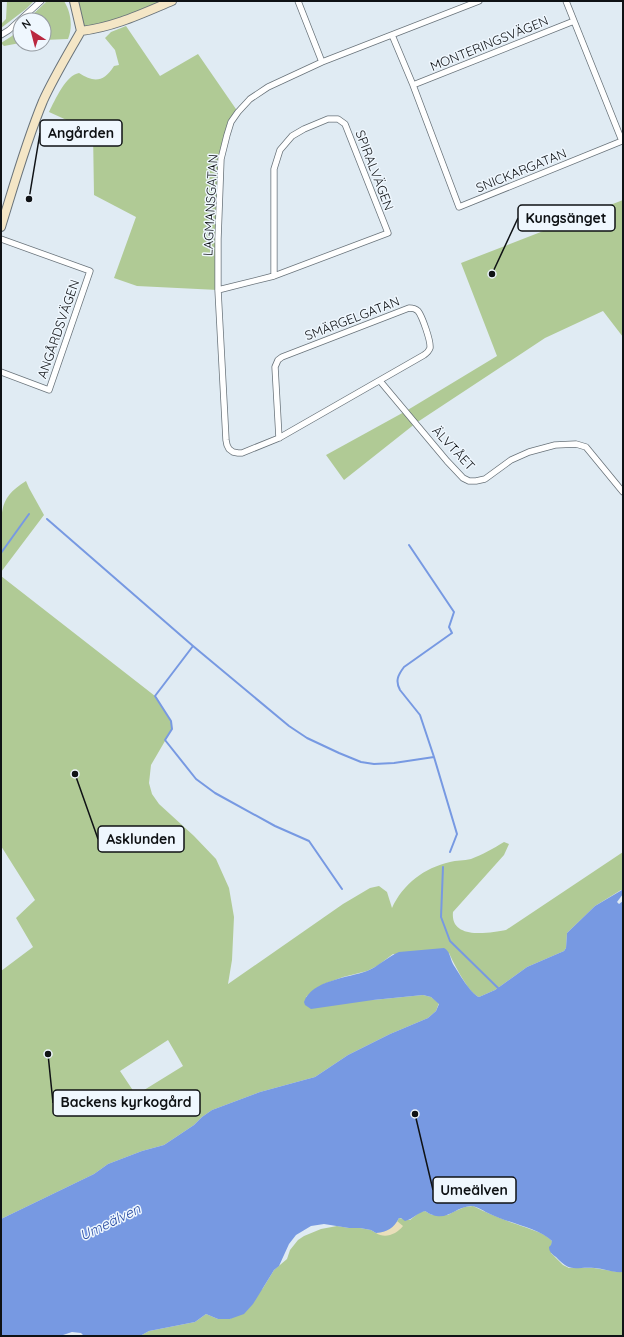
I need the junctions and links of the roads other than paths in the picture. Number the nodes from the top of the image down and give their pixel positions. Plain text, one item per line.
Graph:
1 (41, 1) edge
2 (74, 1) edge
3 (172, 1) edge
4 (298, 1) edge
5 (479, 1) edge
6 (566, 1) edge
7 (29, 12) edge
8 (574, 21) junction
9 (12, 27) edge
10 (81, 30) junction
11 (1, 35) edge
12 (392, 35) junction
13 (322, 62) junction
14 (413, 85) junction
15 (1, 227) edge
16 (1, 239) edge
17 (274, 276) junction
18 (218, 290) junction
19 (1, 372) edge
20 (380, 381) junction
21 (279, 438) junction
22 (229, 449) joint
23 (623, 492) edge

1 - 7 street
2 - 10 street
3 - 10 street
4 - 13 street
5 - 12 street, LAGMANSGATAN
6 - 8 street, SNICKARGATAN
8 - 14 street, MONTERINGSVÄGEN
8 - 14 street, SNICKARGATAN
9 - 11 street
10 - 15 street
12 - 13 street, LAGMANSGATAN
12 - 14 street, SNICKARGATAN
13 - 18 street, LAGMANSGATAN
16 - 19 street, ANGÅRDSVÄGEN
17 - 17 street, SPIRALVÄGEN
17 - 18 street, SPIRALVÄGEN
18 - 22 street, LAGMANSGATAN
20 - 21 street, SMÄRGELGATAN
20 - 21 street, SMÄRGELGATAN
20 - 23 street, ÄLVTÅET
21 - 22 street, SMÄRGELGATAN

